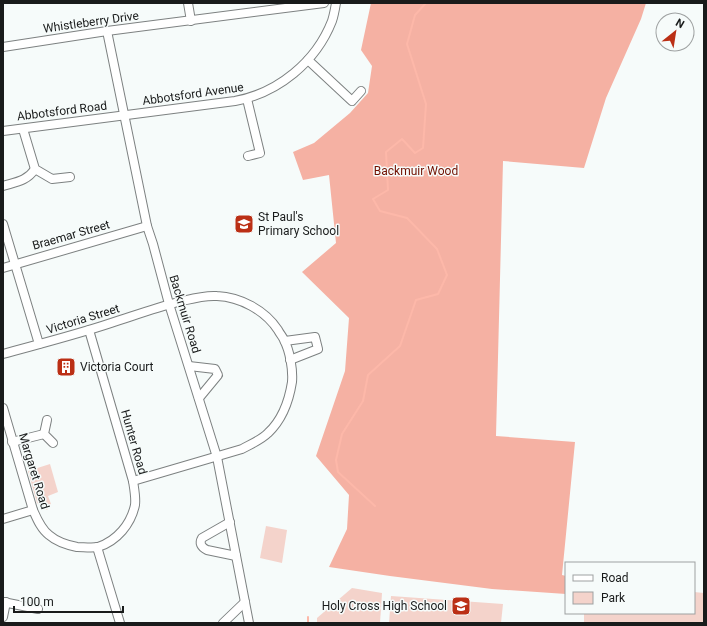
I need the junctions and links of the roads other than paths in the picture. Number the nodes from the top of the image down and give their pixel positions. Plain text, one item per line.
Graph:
1 (188, 3) edge
2 (324, 3) edge
3 (336, 3) edge
4 (191, 20) junction
5 (108, 31) junction
6 (3, 46) edge
7 (308, 60) junction
8 (361, 91) dead end
9 (247, 98) junction
10 (124, 116) junction
11 (23, 129) junction
12 (3, 131) edge
13 (248, 156) dead end
14 (35, 169) junction
15 (70, 177) dead end
16 (3, 186) edge
17 (3, 224) edge
18 (147, 226) junction
19 (15, 265) junction
20 (3, 268) edge
21 (169, 304) junction
22 (89, 330) junction
23 (285, 341) junction
24 (39, 344) junction
25 (3, 354) edge
26 (290, 360) junction
27 (189, 366) junction
28 (199, 398) junction
29 (3, 408) edge
30 (47, 420) dead end
31 (44, 434) junction
32 (12, 442) junction
33 (53, 443) dead end
34 (217, 457) junction
35 (133, 481) junction
36 (33, 510) junction
37 (3, 519) edge
38 (230, 522) junction
39 (97, 547) junction
40 (236, 556) junction
41 (5, 602) edge
42 (245, 602) junction
43 (38, 609) dead end
44 (3, 617) edge
45 (120, 623) edge
46 (223, 623) edge
47 (249, 623) edge

1 - 4 street
2 - 4 street, Whistleberry Drive
3 - 7 street, Abbotsford Avenue
4 - 5 street, Whistleberry Drive
5 - 6 street, Whistleberry Drive
5 - 10 street, Backmuir Road
7 - 8 street
7 - 9 street, Abbotsford Avenue
9 - 10 street, Abbotsford Avenue
9 - 13 street
10 - 11 street, Abbotsford Road
10 - 18 street, Backmuir Road
11 - 12 street, Abbotsford Road
11 - 14 street
14 - 15 street
14 - 16 street
17 - 19 street
18 - 19 street, Braemar Street
18 - 21 street, Backmuir Road
19 - 20 street, Braemar Street
19 - 24 street
21 - 22 street, Victoria Street
21 - 23 street, Victoria Street
21 - 27 street, Backmuir Road
22 - 24 street, Victoria Street
22 - 35 street, Hunter Road
23 - 26 street, Victoria Street
23 - 26 street
24 - 25 street, Victoria Street
26 - 34 street, Victoria Street
27 - 28 street, Backmuir Road
27 - 28 street
28 - 34 street, Backmuir Road
29 - 32 street, Margaret Road
30 - 31 street
31 - 32 street
31 - 33 street
32 - 36 street, Margaret Road
34 - 35 street, Victoria Street
34 - 38 street, Backmuir Road
35 - 39 street, Hunter Road
36 - 37 street
36 - 39 street, Margaret Road
38 - 40 street, Backmuir Road
38 - 40 street
39 - 45 street
40 - 42 street, Backmuir Road
41 - 43 street
41 - 44 street
42 - 46 street
42 - 47 street, Backmuir Road

